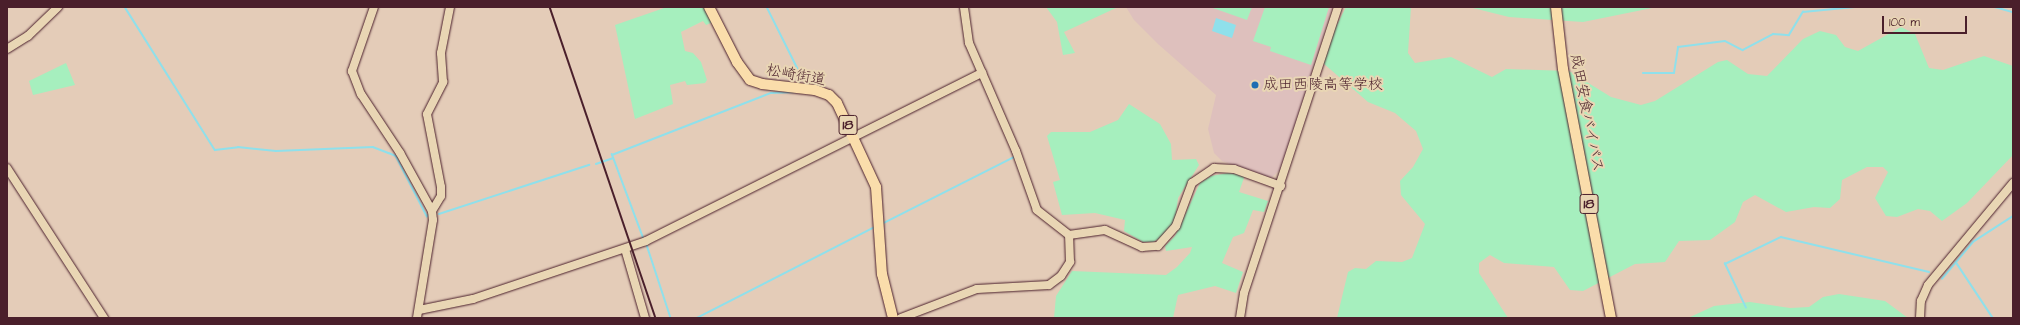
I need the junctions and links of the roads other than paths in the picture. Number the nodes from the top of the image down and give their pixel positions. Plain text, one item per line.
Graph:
1 (58, 7) edge
2 (374, 7) edge
3 (450, 7) edge
4 (709, 7) edge
5 (964, 7) edge
6 (1338, 7) edge
7 (1556, 7) edge
8 (7, 49) edge
9 (982, 73) junction
10 (853, 136) junction
11 (7, 168) edge
12 (2013, 183) edge
13 (1281, 186) junction
14 (432, 211) junction
15 (1069, 235) junction
16 (625, 249) junction
17 (418, 314) edge
18 (104, 318) edge
19 (645, 318) edge
20 (893, 318) edge
21 (901, 318) edge
22 (1240, 318) edge
23 (1611, 318) edge
24 (1920, 318) edge

1 - 8 street
2 - 14 street
3 - 14 street
4 - 10 main road, 松崎街道 / 18
5 - 9 street
6 - 13 street
7 - 23 main road, 成田安食バイパス / 18
9 - 10 street
9 - 15 street
10 - 16 street
10 - 20 main road, 松崎街道 / 18
11 - 18 street
12 - 24 street
13 - 15 street
13 - 22 street
14 - 17 street
15 - 21 street
16 - 17 street
16 - 19 street

